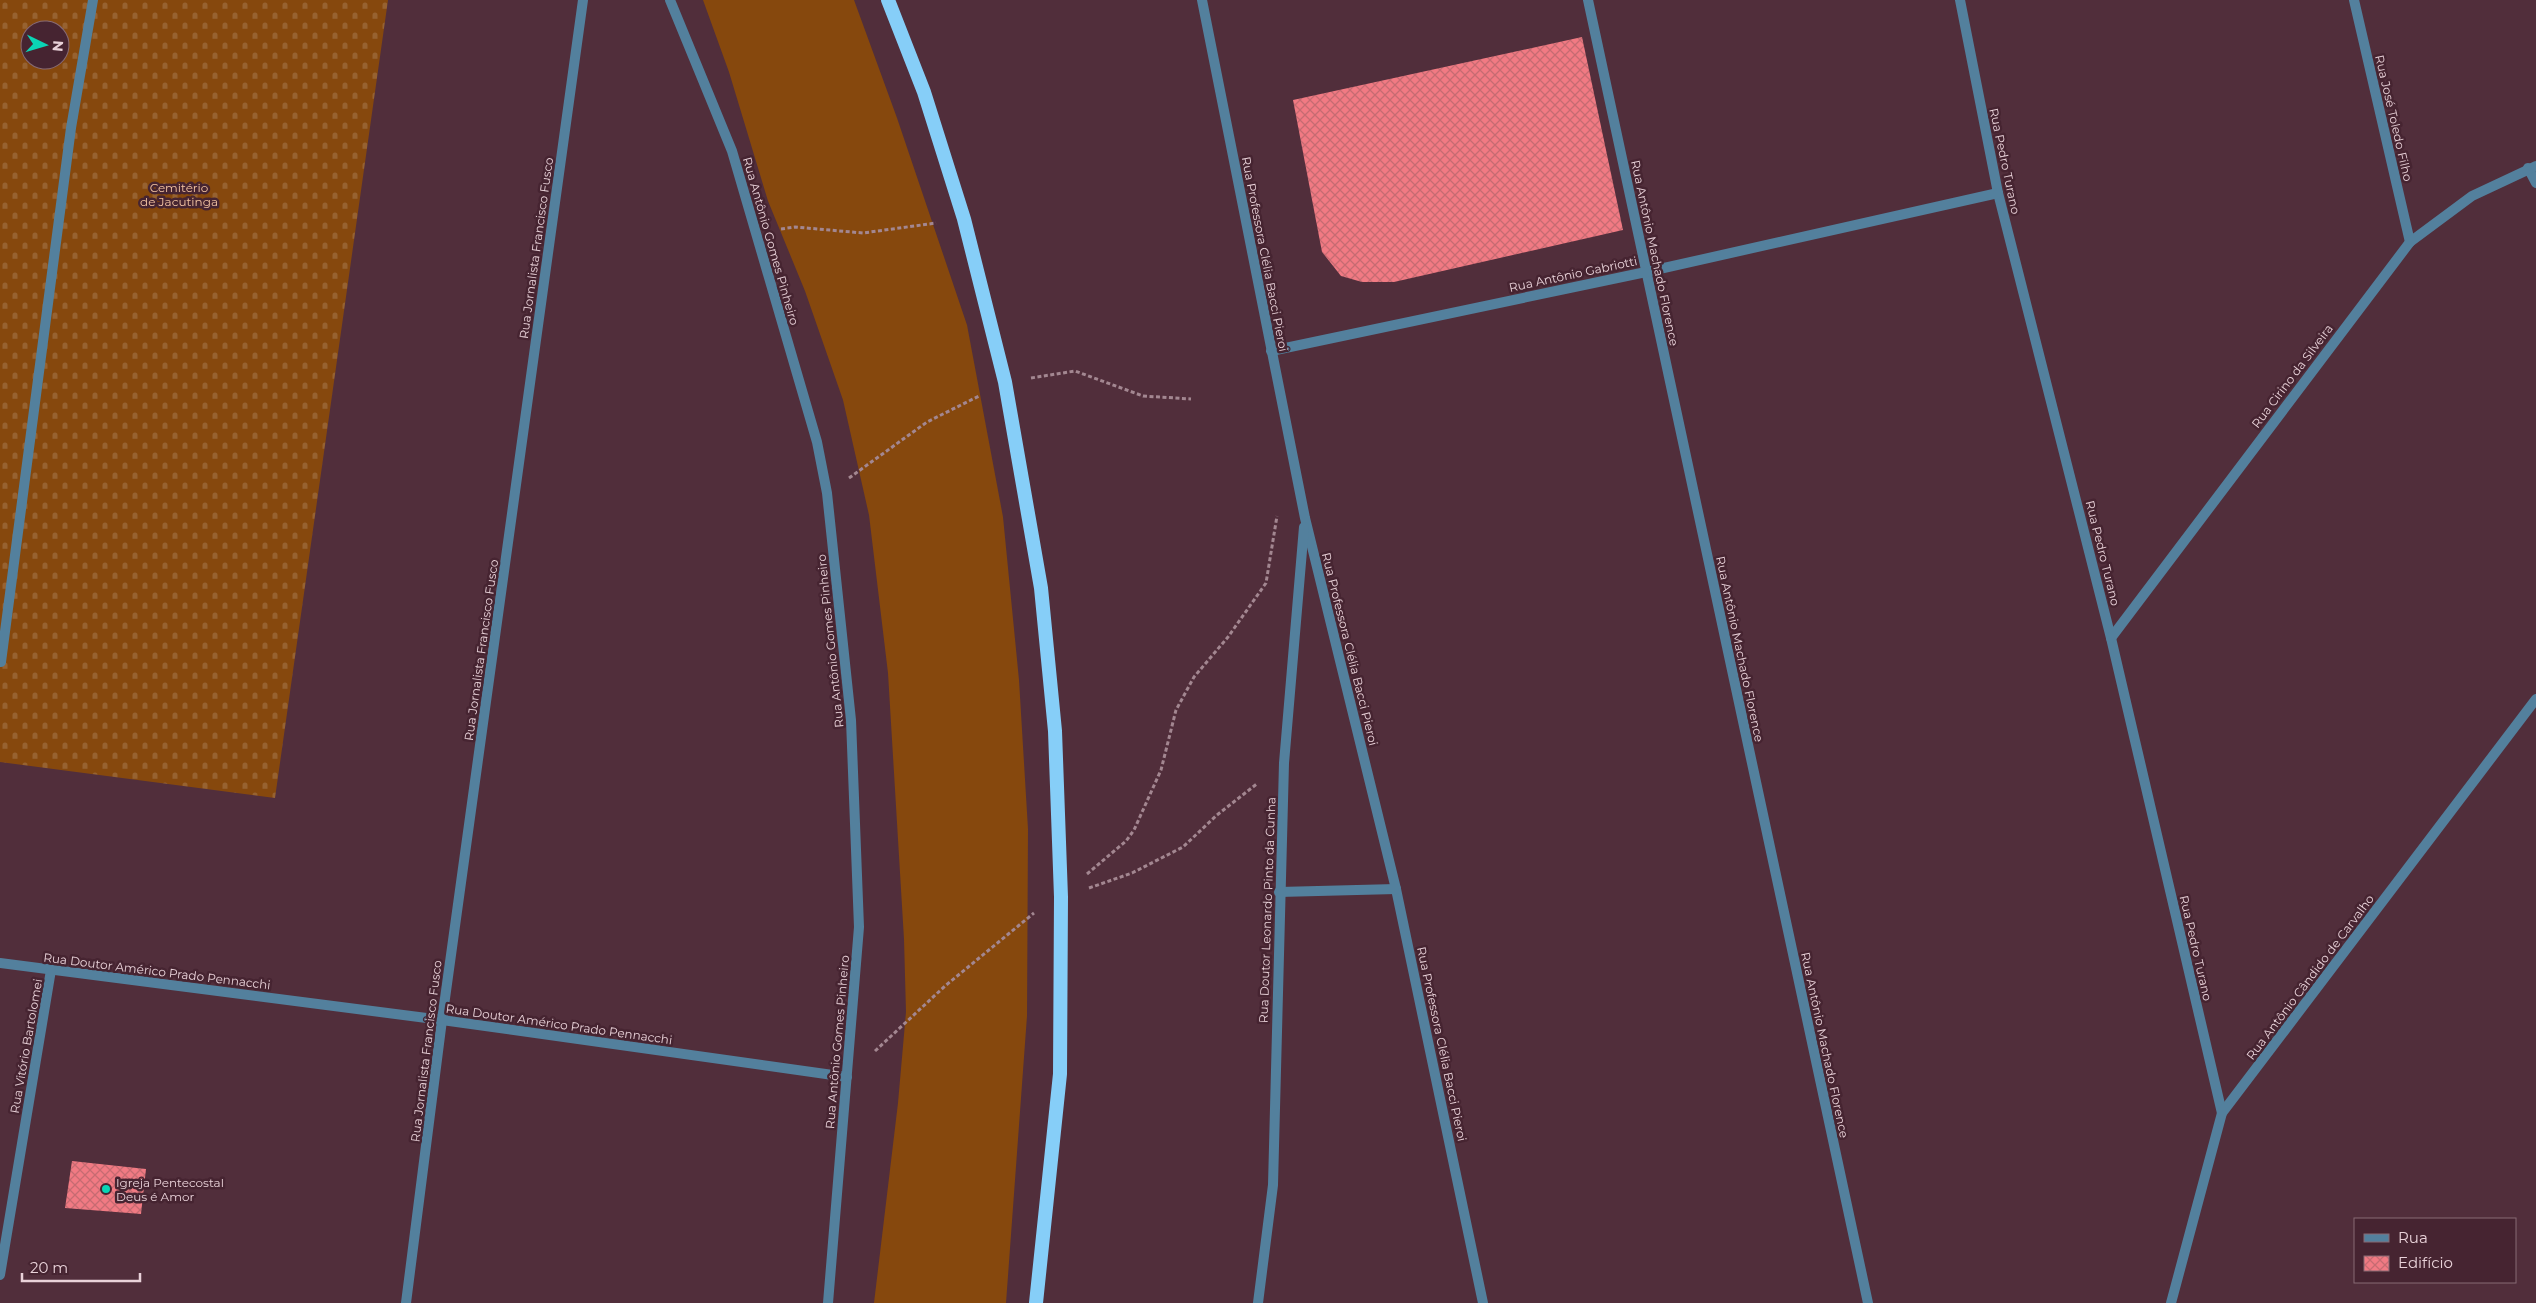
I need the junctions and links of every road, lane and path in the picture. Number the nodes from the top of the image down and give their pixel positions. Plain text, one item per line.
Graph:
1 (93, 0) edge
2 (583, 0) edge
3 (670, 0) edge
4 (888, 0) edge
5 (1195, 0) edge
6 (1202, 0) edge
7 (1588, 0) edge
8 (1960, 0) edge
9 (2354, 0) edge
10 (1205, 16) junction
11 (2532, 167) edge
12 (2536, 183) edge
13 (1998, 193) junction
14 (964, 219) junction
15 (756, 233) junction
16 (2410, 242) junction
17 (1646, 272) junction
18 (1271, 351) junction
19 (1005, 382) junction
20 (1191, 398) dead end
21 (827, 493) junction
22 (1278, 508) dead end
23 (1305, 518) junction
24 (2111, 638) junction
25 (1, 662) edge
26 (2536, 699) edge
27 (1284, 763) junction
28 (1396, 889) junction
29 (1279, 892) junction
30 (1061, 897) junction
31 (0, 963) edge
32 (51, 970) junction
33 (442, 1020) junction
34 (847, 1077) junction
35 (2222, 1113) junction
36 (0, 1275) edge
37 (406, 1303) edge
38 (828, 1303) edge
39 (1036, 1303) edge
40 (1258, 1303) edge
41 (1483, 1303) edge
42 (1868, 1303) edge
43 (2171, 1303) edge

1 - 25 street
2 - 33 street, Rua Jornalista Francisco Fusco
3 - 15 street, Rua Antônio Gomes Pinheiro
4 - 14 highway
5 - 10 street
6 - 10 street, Rua Professora Clélia Bacci Pieroi
7 - 17 street, Rua Antônio Machado Florence
8 - 13 street, Rua Pedro Turano
9 - 16 street, Rua José Toledo Filho
10 - 18 street, Rua Professora Clélia Bacci Pieroi
11 - 12 street
11 - 16 street, Rua Cirino da Silveira
13 - 17 street, Rua Antônio Gabriotti
13 - 24 street, Rua Pedro Turano
14 - 15 path
14 - 19 highway
15 - 21 street, Rua Antônio Gomes Pinheiro
16 - 24 street, Rua Cirino da Silveira
17 - 18 street, Rua Antônio Gabriotti
17 - 42 street, Rua Antônio Machado Florence
18 - 23 street, Rua Professora Clélia Bacci Pieroi
19 - 20 path
19 - 21 path
19 - 30 highway
21 - 34 street, Rua Antônio Gomes Pinheiro
22 - 30 path
23 - 27 street, Rua Doutor Leonardo Pinto da Cunha
23 - 28 street, Rua Professora Clélia Bacci Pieroi
24 - 35 street, Rua Pedro Turano
26 - 35 street, Rua Antônio Cândido de Carvalho
27 - 29 street, Rua Doutor Leonardo Pinto da Cunha
27 - 30 path
28 - 29 street
28 - 41 street, Rua Professora Clélia Bacci Pieroi
29 - 40 street, Rua Doutor Leonardo Pinto da Cunha
30 - 34 path
30 - 39 highway
31 - 32 street, Rua Doutor Américo Prado Pennacchi
32 - 33 street, Rua Doutor Américo Prado Pennacchi
32 - 36 street, Rua Vitório Bartolomei
33 - 34 street, Rua Doutor Américo Prado Pennacchi
33 - 37 street, Rua Jornalista Francisco Fusco
34 - 38 street, Rua Antônio Gomes Pinheiro
35 - 43 street, Rua Antônio Cândido de Carvalho

